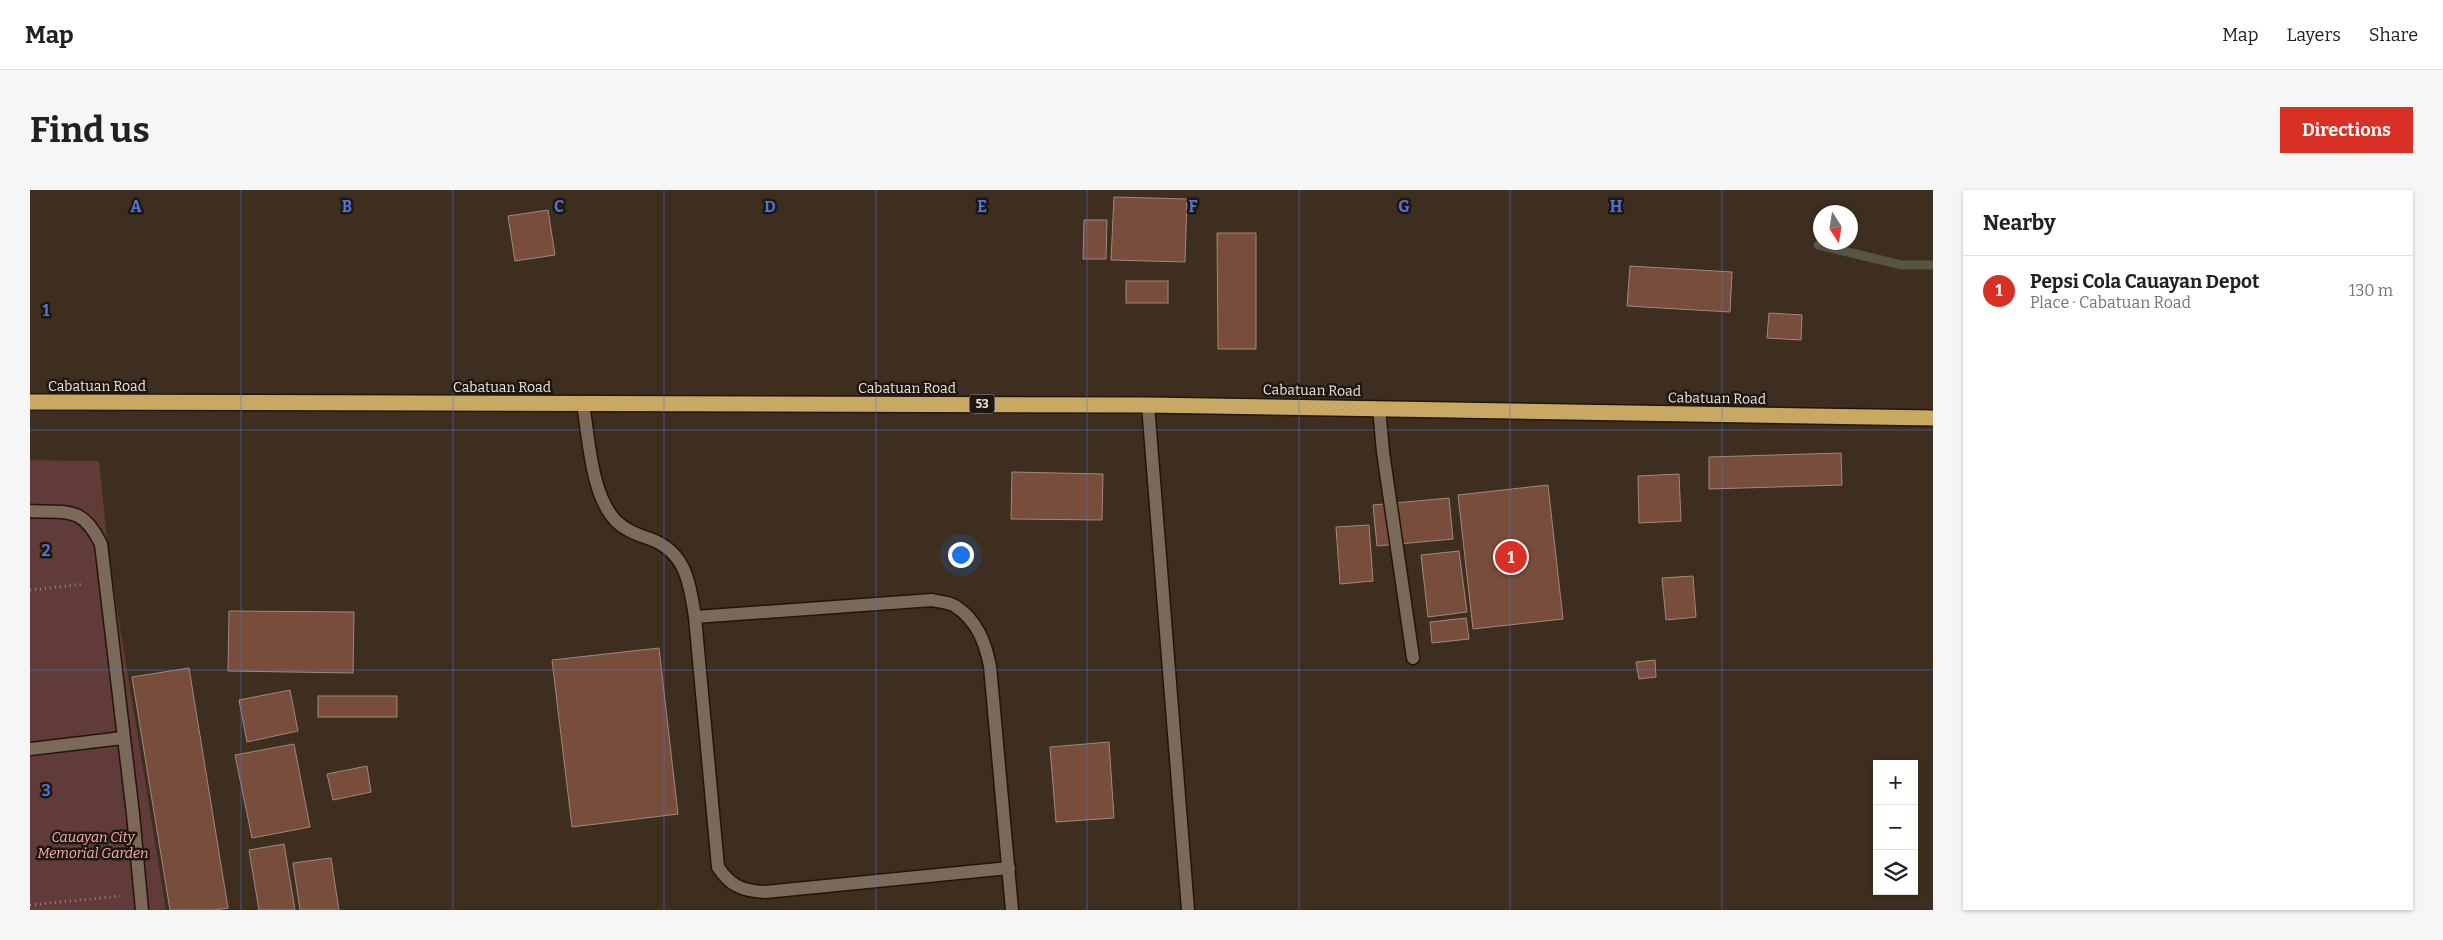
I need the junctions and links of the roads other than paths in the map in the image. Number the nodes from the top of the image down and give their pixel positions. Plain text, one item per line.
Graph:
1 (30, 402) edge
2 (583, 404) junction
3 (1148, 404) junction
4 (1379, 408) junction
5 (1933, 418) edge
6 (30, 511) edge
7 (695, 617) junction
8 (1413, 658) dead end
9 (123, 738) junction
10 (30, 749) edge
11 (1009, 868) junction
12 (142, 910) edge
13 (1012, 910) edge
14 (1188, 910) edge

1 - 2 highway, Cabatuan Road / 53
2 - 3 highway, Cabatuan Road / 53
2 - 7 lane
3 - 4 highway, Cabatuan Road / 53
3 - 14 lane
4 - 5 highway, Cabatuan Road / 53
4 - 8 lane
6 - 9 lane
7 - 11 lane
7 - 11 lane
9 - 10 lane
9 - 12 lane
11 - 13 lane

